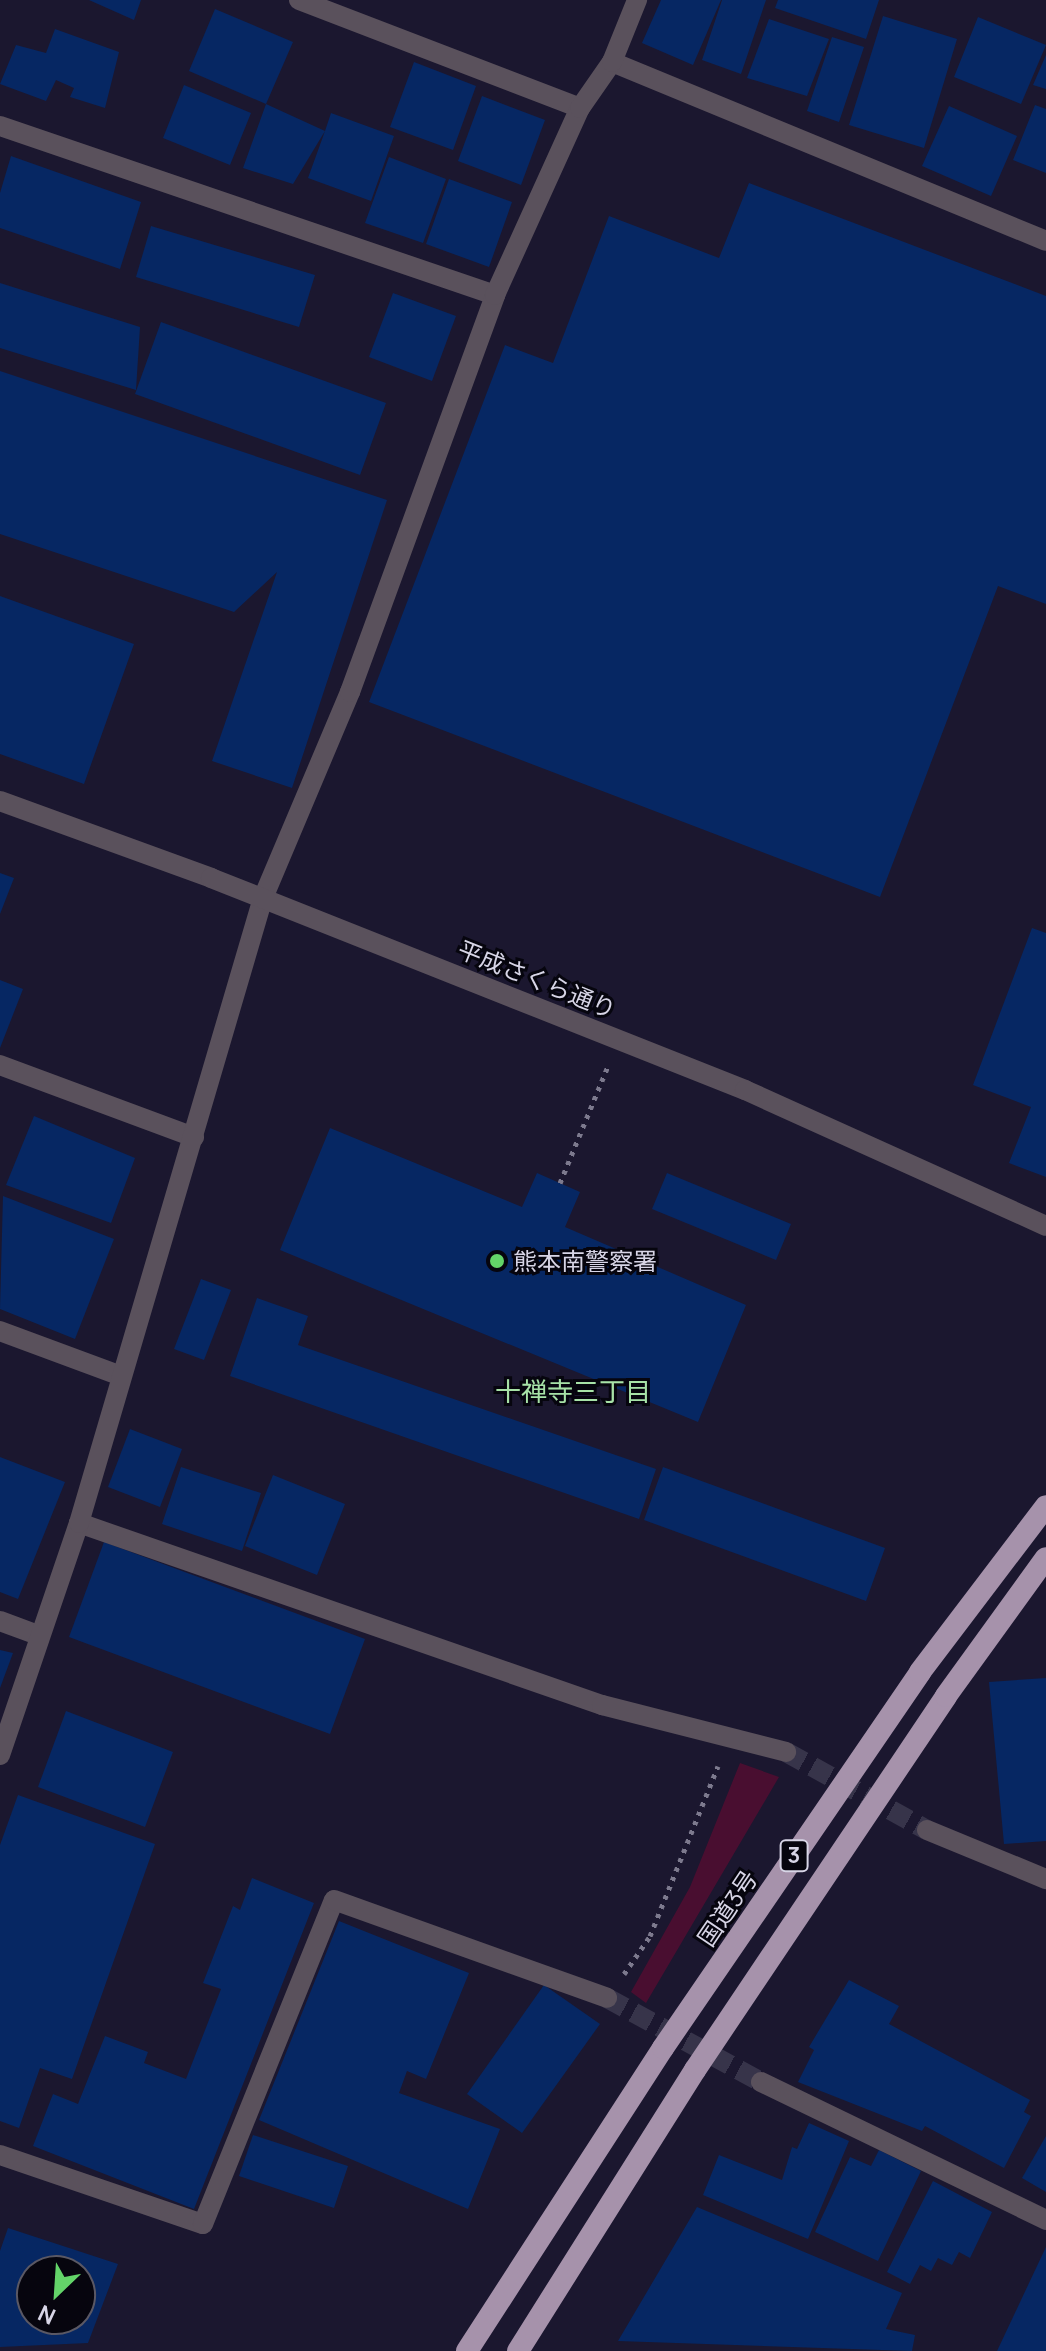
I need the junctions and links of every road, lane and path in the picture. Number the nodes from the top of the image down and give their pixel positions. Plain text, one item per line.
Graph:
1 (299, 0) edge
2 (637, 0) edge
3 (612, 62) junction
4 (580, 108) junction
5 (0, 126) edge
6 (1046, 241) edge
7 (495, 295) junction
8 (0, 801) edge
9 (263, 898) junction
10 (610, 1061) dead end
11 (0, 1065) edge
12 (194, 1137) junction
13 (560, 1183) dead end
14 (1046, 1226) edge
15 (0, 1331) edge
16 (121, 1376) junction
17 (1046, 1506) edge
18 (79, 1523) junction
19 (1046, 1558) edge
20 (0, 1621) edge
21 (38, 1635) junction
22 (729, 1738) junction
23 (786, 1752) tunnel mouth
24 (0, 1755) edge
25 (927, 1830) tunnel mouth
26 (1046, 1879) edge
27 (607, 1998) joint
28 (761, 2082) tunnel mouth
29 (0, 2155) edge
30 (1046, 2220) edge
31 (467, 2351) edge
32 (518, 2351) edge

1 - 4 street
2 - 3 street
3 - 4 street
3 - 6 street
4 - 7 street
5 - 7 street
7 - 9 street
8 - 9 street, 平成さくら通り
9 - 12 street
9 - 14 street, 平成さくら通り
10 - 13 path
11 - 12 street
12 - 16 street
15 - 16 street
16 - 18 street
17 - 31 highway, 国道3号 / 3
18 - 21 street
18 - 22 street
19 - 32 highway, 3
20 - 21 street
21 - 24 street
22 - 23 street
22 - 27 path
25 - 26 street
27 - 29 street
28 - 30 street

